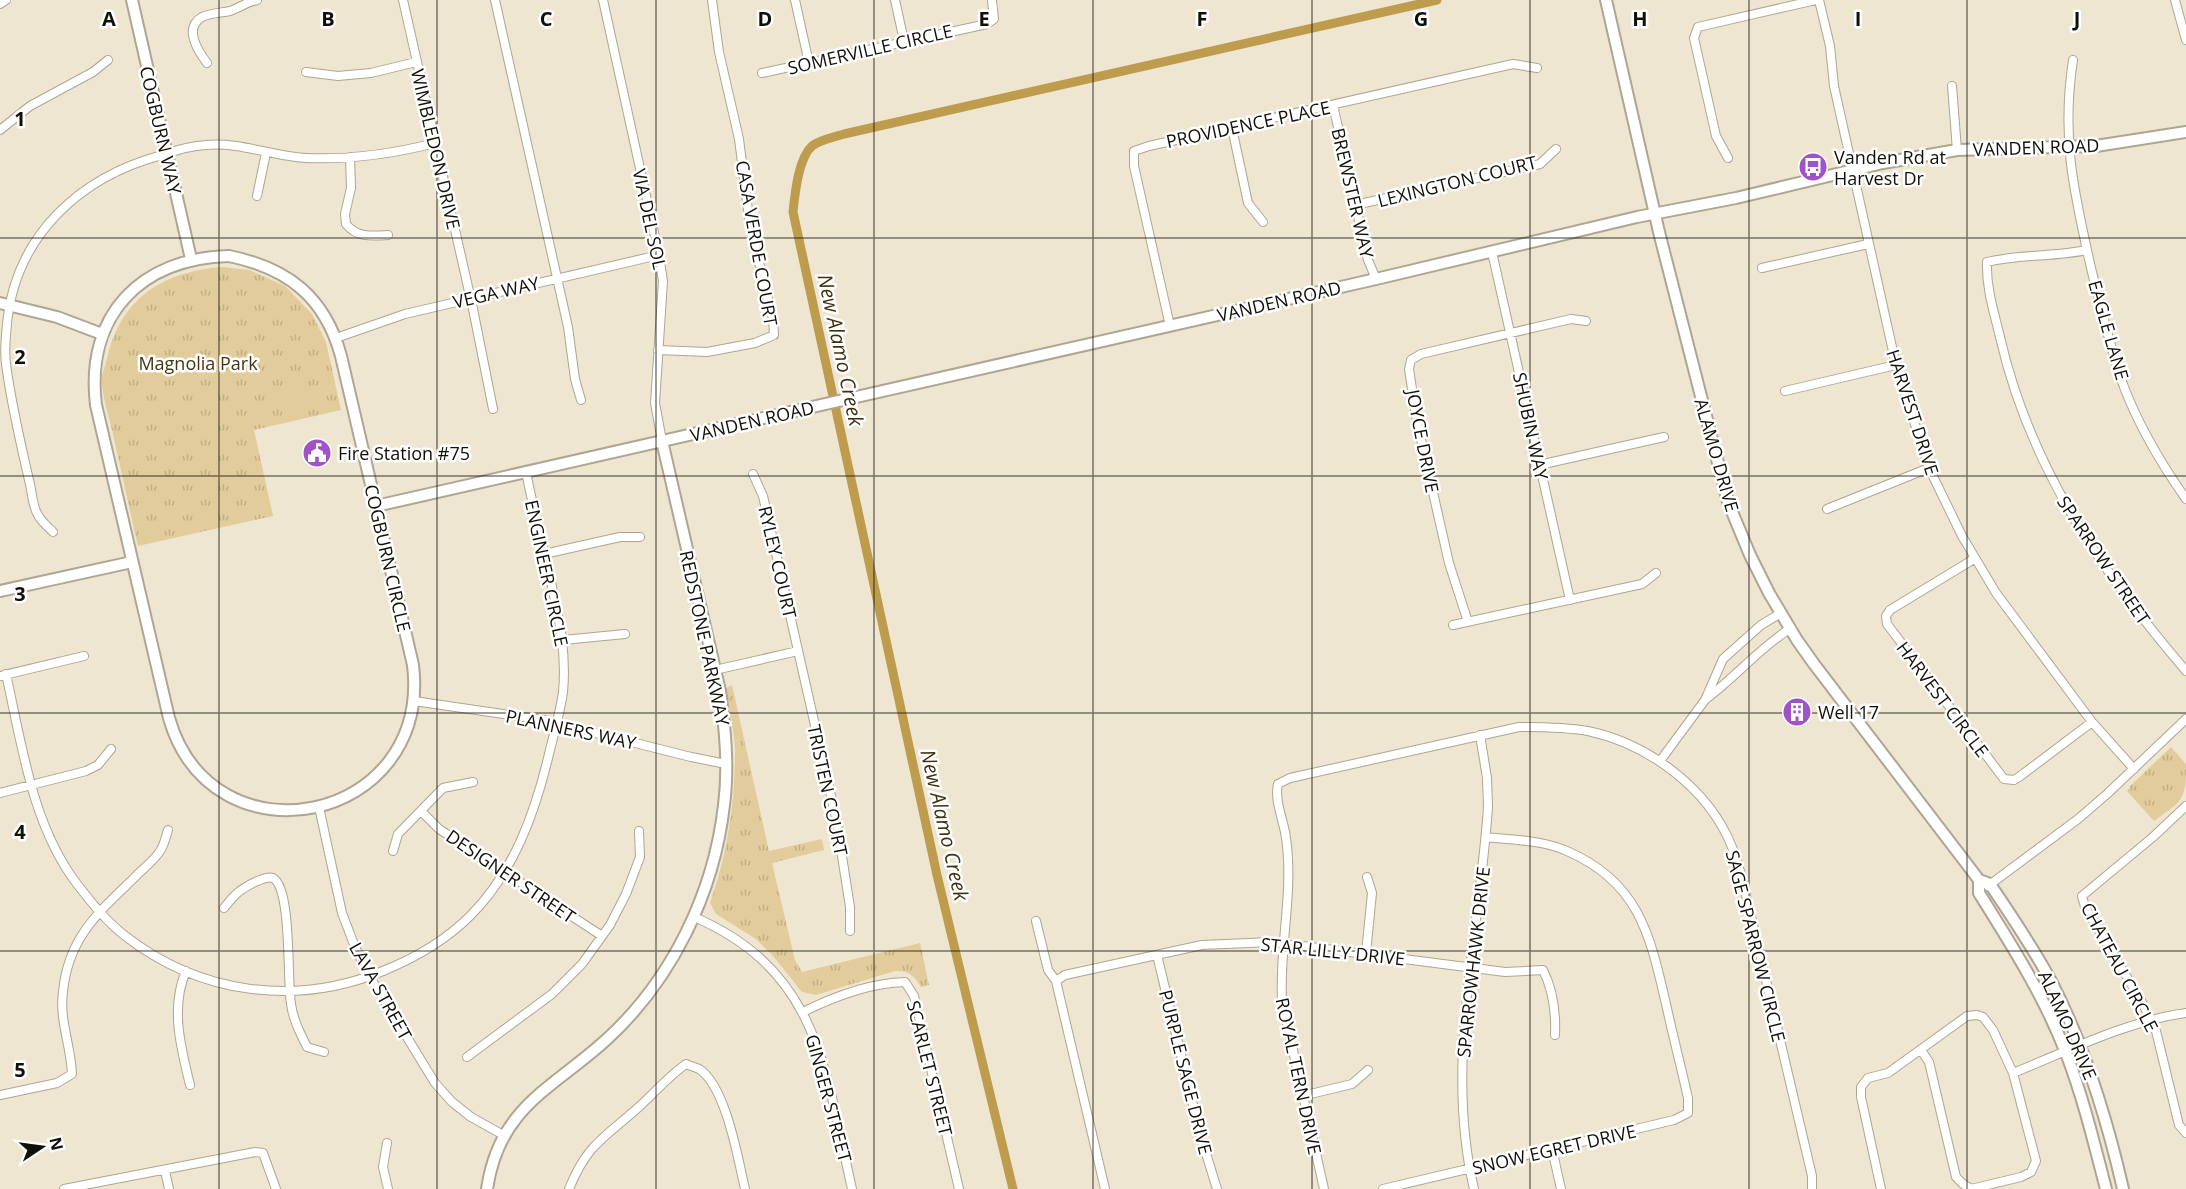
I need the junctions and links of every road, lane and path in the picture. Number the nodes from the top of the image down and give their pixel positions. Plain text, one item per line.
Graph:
1 (6, 0) edge
2 (132, 0) edge
3 (257, 0) edge
4 (403, 0) edge
5 (495, 0) edge
6 (603, 0) edge
7 (712, 0) edge
8 (795, 0) edge
9 (894, 0) edge
10 (992, 0) edge
11 (1606, 0) edge
12 (1818, 0) edge
13 (2175, 0) edge
14 (0, 4) edge
15 (2186, 40) edge
16 (904, 41) junction
17 (108, 60) dead end
18 (2073, 60) dead end
19 (416, 62) junction
20 (207, 63) dead end
21 (809, 63) junction
22 (1537, 68) dead end
23 (306, 72) dead end
24 (762, 73) dead end
25 (1952, 86) dead end
26 (1333, 105) junction
27 (1232, 128) junction
28 (0, 130) edge
29 (2186, 132) edge
30 (435, 143) junction
31 (2068, 147) junction
32 (1556, 149) dead end
33 (1957, 150) junction
34 (166, 153) junction
35 (266, 153) junction
36 (350, 157) junction
37 (1728, 158) dead end
38 (1852, 170) junction
39 (257, 196) dead end
40 (1355, 205) junction
41 (1655, 214) junction
42 (1263, 222) dead end
43 (388, 235) dead end
44 (1868, 244) junction
45 (2087, 250) junction
46 (1492, 252) junction
47 (659, 255) junction
48 (191, 259) junction
49 (1762, 268) dead end
50 (557, 278) junction
51 (1376, 279) junction
52 (471, 298) junction
53 (5, 304) edge
54 (1586, 321) dead end
55 (1170, 326) junction
56 (1510, 333) junction
57 (102, 334) junction
58 (336, 339) junction
59 (658, 350) junction
60 (1896, 365) junction
61 (1785, 391) dead end
62 (581, 400) dead end
63 (493, 409) dead end
64 (1664, 437) dead end
65 (662, 441) junction
66 (1539, 465) junction
67 (1929, 468) junction
68 (526, 472) junction
69 (753, 474) dead end
70 (2186, 499) edge
71 (376, 506) junction
72 (1827, 509) dead end
73 (53, 532) dead end
74 (640, 537) dead end
75 (544, 554) junction
76 (1974, 559) junction
77 (132, 562) junction
78 (1656, 573) dead end
79 (0, 591) edge
80 (1570, 600) junction
81 (1781, 613) junction
82 (1468, 621) junction
83 (1452, 625) dead end
84 (1791, 628) junction
85 (625, 634) dead end
86 (563, 640) junction
87 (798, 651) junction
88 (84, 656) dead end
89 (715, 670) junction
90 (2186, 671) edge
91 (3, 675) edge
92 (1705, 700) junction
93 (414, 701) junction
94 (2186, 719) edge
95 (2092, 722) junction
96 (557, 723) junction
97 (1480, 735) junction
98 (111, 749) dead end
99 (1660, 762) junction
100 (726, 764) junction
101 (2134, 769) junction
102 (472, 782) dead end
103 (31, 784) junction
104 (1278, 784) joint
105 (0, 793) edge
106 (2186, 806) edge
107 (319, 807) junction
108 (422, 812) junction
109 (168, 830) dead end
110 (639, 831) dead end
111 (1486, 837) junction
112 (393, 851) dead end
113 (505, 871) junction
114 (1367, 877) dead end
115 (1979, 880) junction
116 (1990, 884) junction
117 (1979, 893) junction
118 (224, 908) dead end
119 (100, 911) junction
120 (694, 917) junction
121 (1036, 921) dead end
122 (850, 931) dead end
123 (602, 936) junction
124 (1283, 943) junction
125 (1366, 953) junction
126 (1157, 955) junction
127 (1471, 967) junction
128 (186, 971) junction
129 (370, 977) junction
130 (1056, 981) junction
131 (290, 992) junction
132 (803, 1012) junction
133 (2186, 1013) edge
134 (2151, 1020) junction
135 (1555, 1035) dead end
136 (2081, 1046) junction
137 (1921, 1050) junction
138 (324, 1052) dead end
139 (2066, 1052) junction
140 (467, 1057) dead end
141 (1368, 1070) dead end
142 (2013, 1073) junction
143 (190, 1085) dead end
144 (0, 1095) edge
145 (1302, 1096) junction
146 (2186, 1132) edge
147 (505, 1136) junction
148 (387, 1143) dead end
149 (1552, 1149) junction
150 (1469, 1168) junction
151 (165, 1171) junction
152 (64, 1189) edge
153 (169, 1189) edge
154 (276, 1189) edge
155 (388, 1189) edge
156 (487, 1189) edge
157 (569, 1189) edge
158 (745, 1189) edge
159 (852, 1189) edge
160 (958, 1189) edge
161 (1105, 1189) edge
162 (1217, 1189) edge
163 (1324, 1189) edge
164 (1383, 1189) edge
165 (1474, 1189) edge
166 (1561, 1189) edge
167 (1812, 1189) edge
168 (1881, 1189) edge
169 (2106, 1189) edge
170 (2123, 1189) edge

1 - 14 street
2 - 34 street, COGBURN WAY
3 - 20 street
4 - 19 street, WIMBLEDON DRIVE
5 - 50 street
6 - 47 street, VIA DEL SOL
7 - 59 street, CASA VERDE COURT
8 - 21 street
9 - 16 street
10 - 16 street, SOMERVILLE CIRCLE
11 - 41 street, ALAMO DRIVE
12 - 37 street
12 - 38 street, HARVEST DRIVE
13 - 15 street
16 - 21 street, SOMERVILLE CIRCLE
17 - 28 street
18 - 31 street, EAGLE LANE
19 - 23 street
19 - 30 street, WIMBLEDON DRIVE
21 - 24 street, SOMERVILLE CIRCLE
22 - 26 street, PROVIDENCE PLACE
25 - 33 street
26 - 27 street, PROVIDENCE PLACE
26 - 40 street, BREWSTER WAY
27 - 42 street
27 - 55 street, PROVIDENCE PLACE
29 - 31 street, VANDEN ROAD
30 - 36 street
30 - 52 street, WIMBLEDON DRIVE
31 - 33 street, VANDEN ROAD
31 - 45 street, EAGLE LANE
32 - 40 street, LEXINGTON COURT
33 - 38 street, VANDEN ROAD
34 - 35 street
34 - 48 street, COGBURN WAY
34 - 53 street
35 - 36 street
35 - 39 street
36 - 43 street
38 - 41 street, VANDEN ROAD
38 - 44 street, HARVEST DRIVE
40 - 51 street, BREWSTER WAY
41 - 46 street, VANDEN ROAD
41 - 81 street, ALAMO DRIVE
44 - 49 street
44 - 60 street, HARVEST DRIVE
45 - 70 street, EAGLE LANE
45 - 90 street, SPARROW STREET
46 - 51 street, VANDEN ROAD
46 - 56 street, SHUBIN WAY
47 - 50 street, VEGA WAY
47 - 59 street, VIA DEL SOL
48 - 57 street, COGBURN CIRCLE
48 - 58 street, COGBURN CIRCLE
50 - 52 street, VEGA WAY
50 - 62 street
51 - 55 street, VANDEN ROAD
52 - 58 street, VEGA WAY
52 - 63 street, WIMBLEDON DRIVE
53 - 57 street
53 - 73 street
54 - 56 street
55 - 65 street, VANDEN ROAD
56 - 66 street, SHUBIN WAY
56 - 82 street, JOYCE DRIVE
57 - 77 street, COGBURN CIRCLE
58 - 71 street, COGBURN CIRCLE
59 - 65 street, VIA DEL SOL
60 - 61 street
60 - 67 street, HARVEST DRIVE
64 - 66 street
65 - 68 street, VANDEN ROAD
65 - 89 street, REDSTONE PARKWAY
66 - 80 street, SHUBIN WAY
67 - 72 street
67 - 76 street, HARVEST DRIVE
68 - 71 street, VANDEN ROAD
68 - 75 street, ENGINEER CIRCLE
69 - 87 street, RYLEY COURT
71 - 93 street, COGBURN CIRCLE
74 - 75 street
75 - 86 street, ENGINEER CIRCLE
76 - 95 street, HARVEST DRIVE
76 - 95 street, HARVEST CIRCLE
77 - 79 street
77 - 107 street, COGBURN CIRCLE
78 - 80 street
80 - 82 street
81 - 84 street, ALAMO DRIVE
81 - 92 street
82 - 83 street
84 - 92 street
84 - 115 street, ALAMO DRIVE
85 - 86 street
86 - 96 street, ENGINEER CIRCLE
87 - 89 street
87 - 122 street, TRISTEN COURT
88 - 91 street
89 - 100 street, REDSTONE PARKWAY
91 - 103 street, ENGINEER CIRCLE
92 - 99 street
93 - 96 street, PLANNERS WAY
93 - 107 street, COGBURN CIRCLE
94 - 101 street
95 - 101 street, HARVEST DRIVE
96 - 100 street, PLANNERS WAY
96 - 113 street, ENGINEER CIRCLE
97 - 99 street, SAGE SPARROW CIRCLE
97 - 104 street, SAGE SPARROW CIRCLE
97 - 111 street, SPARROWHAWK DRIVE
98 - 103 street
99 - 167 street, SAGE SPARROW CIRCLE
100 - 120 street, REDSTONE PARKWAY
101 - 116 street
102 - 108 street
103 - 105 street
103 - 119 street, ENGINEER CIRCLE
104 - 124 street, ROYAL TERN DRIVE
106 - 134 street, CHATEAU CIRCLE
107 - 129 street, LAVA STREET
108 - 112 street
108 - 113 street, DESIGNER STREET
109 - 119 street
110 - 123 street
111 - 127 street, SPARROWHAWK DRIVE
111 - 149 street, SNOW EGRET DRIVE
113 - 123 street, DESIGNER STREET
113 - 129 street, ENGINEER CIRCLE
114 - 125 street
115 - 116 street
115 - 117 street
116 - 117 street
116 - 136 street, ALAMO DRIVE
117 - 139 street, ALAMO DRIVE
118 - 131 street
119 - 128 street, ENGINEER CIRCLE
119 - 144 street
120 - 132 street, GINGER STREET
120 - 147 street, REDSTONE PARKWAY
121 - 130 street
123 - 140 street
124 - 125 street, STAR LILLY DRIVE
124 - 126 street, STAR LILLY DRIVE
124 - 145 street, ROYAL TERN DRIVE
125 - 127 street, STAR LILLY DRIVE
126 - 130 street, STAR LILLY DRIVE
126 - 162 street, PURPLE SAGE DRIVE
127 - 135 street, STAR LILLY DRIVE
127 - 150 street, SPARROWHAWK DRIVE
128 - 131 street, ENGINEER CIRCLE
128 - 143 street
129 - 131 street, ENGINEER CIRCLE
129 - 147 street, LAVA STREET
130 - 161 street
131 - 138 street
132 - 159 street, GINGER STREET
132 - 160 street, SCARLET STREET
133 - 134 street
134 - 136 street
134 - 146 street, CHATEAU CIRCLE
136 - 139 street
136 - 170 street, ALAMO DRIVE
137 - 142 street
137 - 142 street
137 - 168 street
139 - 142 street
139 - 169 street, ALAMO DRIVE
141 - 145 street
145 - 163 street, ROYAL TERN DRIVE
147 - 156 street, REDSTONE PARKWAY
148 - 155 street
149 - 150 street, SNOW EGRET DRIVE
149 - 166 street
150 - 164 street, SNOW EGRET DRIVE
150 - 165 street, SPARROWHAWK DRIVE
151 - 152 street
151 - 153 street
151 - 154 street
157 - 158 street

